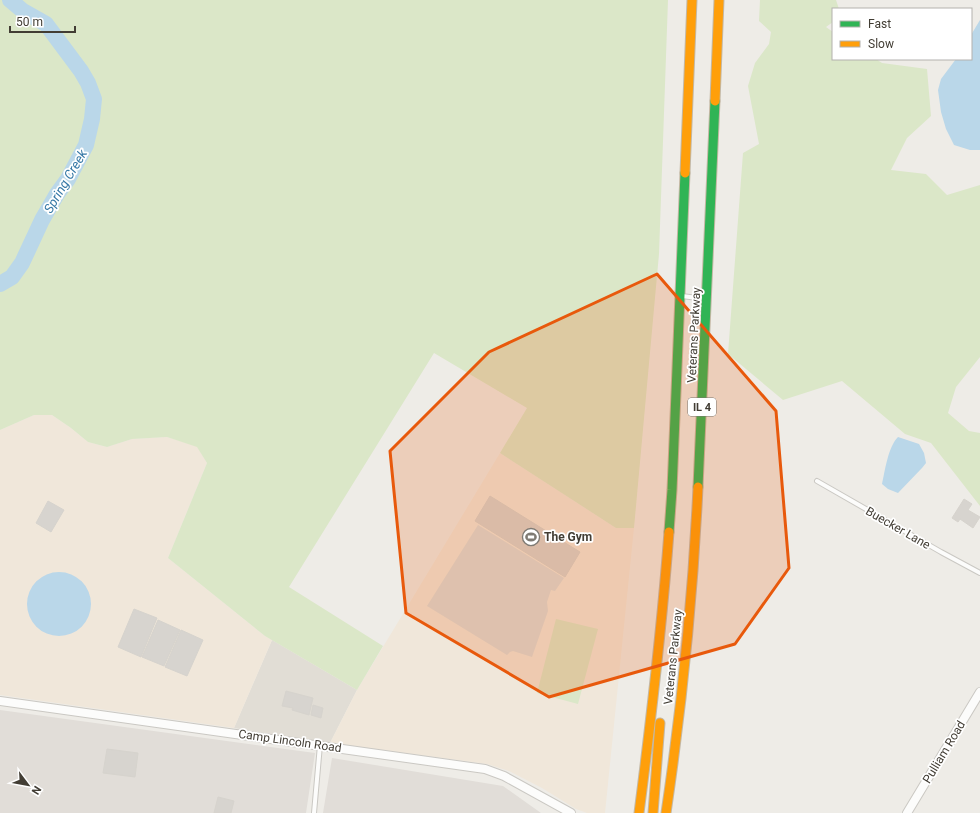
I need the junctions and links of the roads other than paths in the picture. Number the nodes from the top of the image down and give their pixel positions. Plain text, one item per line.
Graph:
1 (692, 0) edge
2 (719, 0) edge
3 (680, 296) junction
4 (707, 299) junction
5 (817, 481) dead end
6 (980, 573) edge
7 (659, 641) junction
8 (655, 677) junction
9 (980, 692) edge
10 (0, 700) edge
11 (320, 745) junction
12 (314, 813) edge
13 (571, 813) edge
14 (631, 813) edge
15 (639, 813) edge
16 (653, 813) edge
17 (666, 813) edge
18 (907, 813) edge

1 - 3 highway, Veterans Parkway / IL 4
2 - 4 highway, Veterans Parkway / IL 4
3 - 4 lane
3 - 7 highway, Veterans Parkway / IL 4
4 - 17 highway, Veterans Parkway / IL 4
5 - 6 lane, Buecker Lane
7 - 8 highway, Veterans Parkway / IL 4
7 - 16 highway
8 - 14 highway
8 - 15 highway, Veterans Parkway / IL 4
9 - 18 street, Pulliam Road
10 - 11 street, Camp Lincoln Road
11 - 12 lane
11 - 13 street, Camp Lincoln Road

